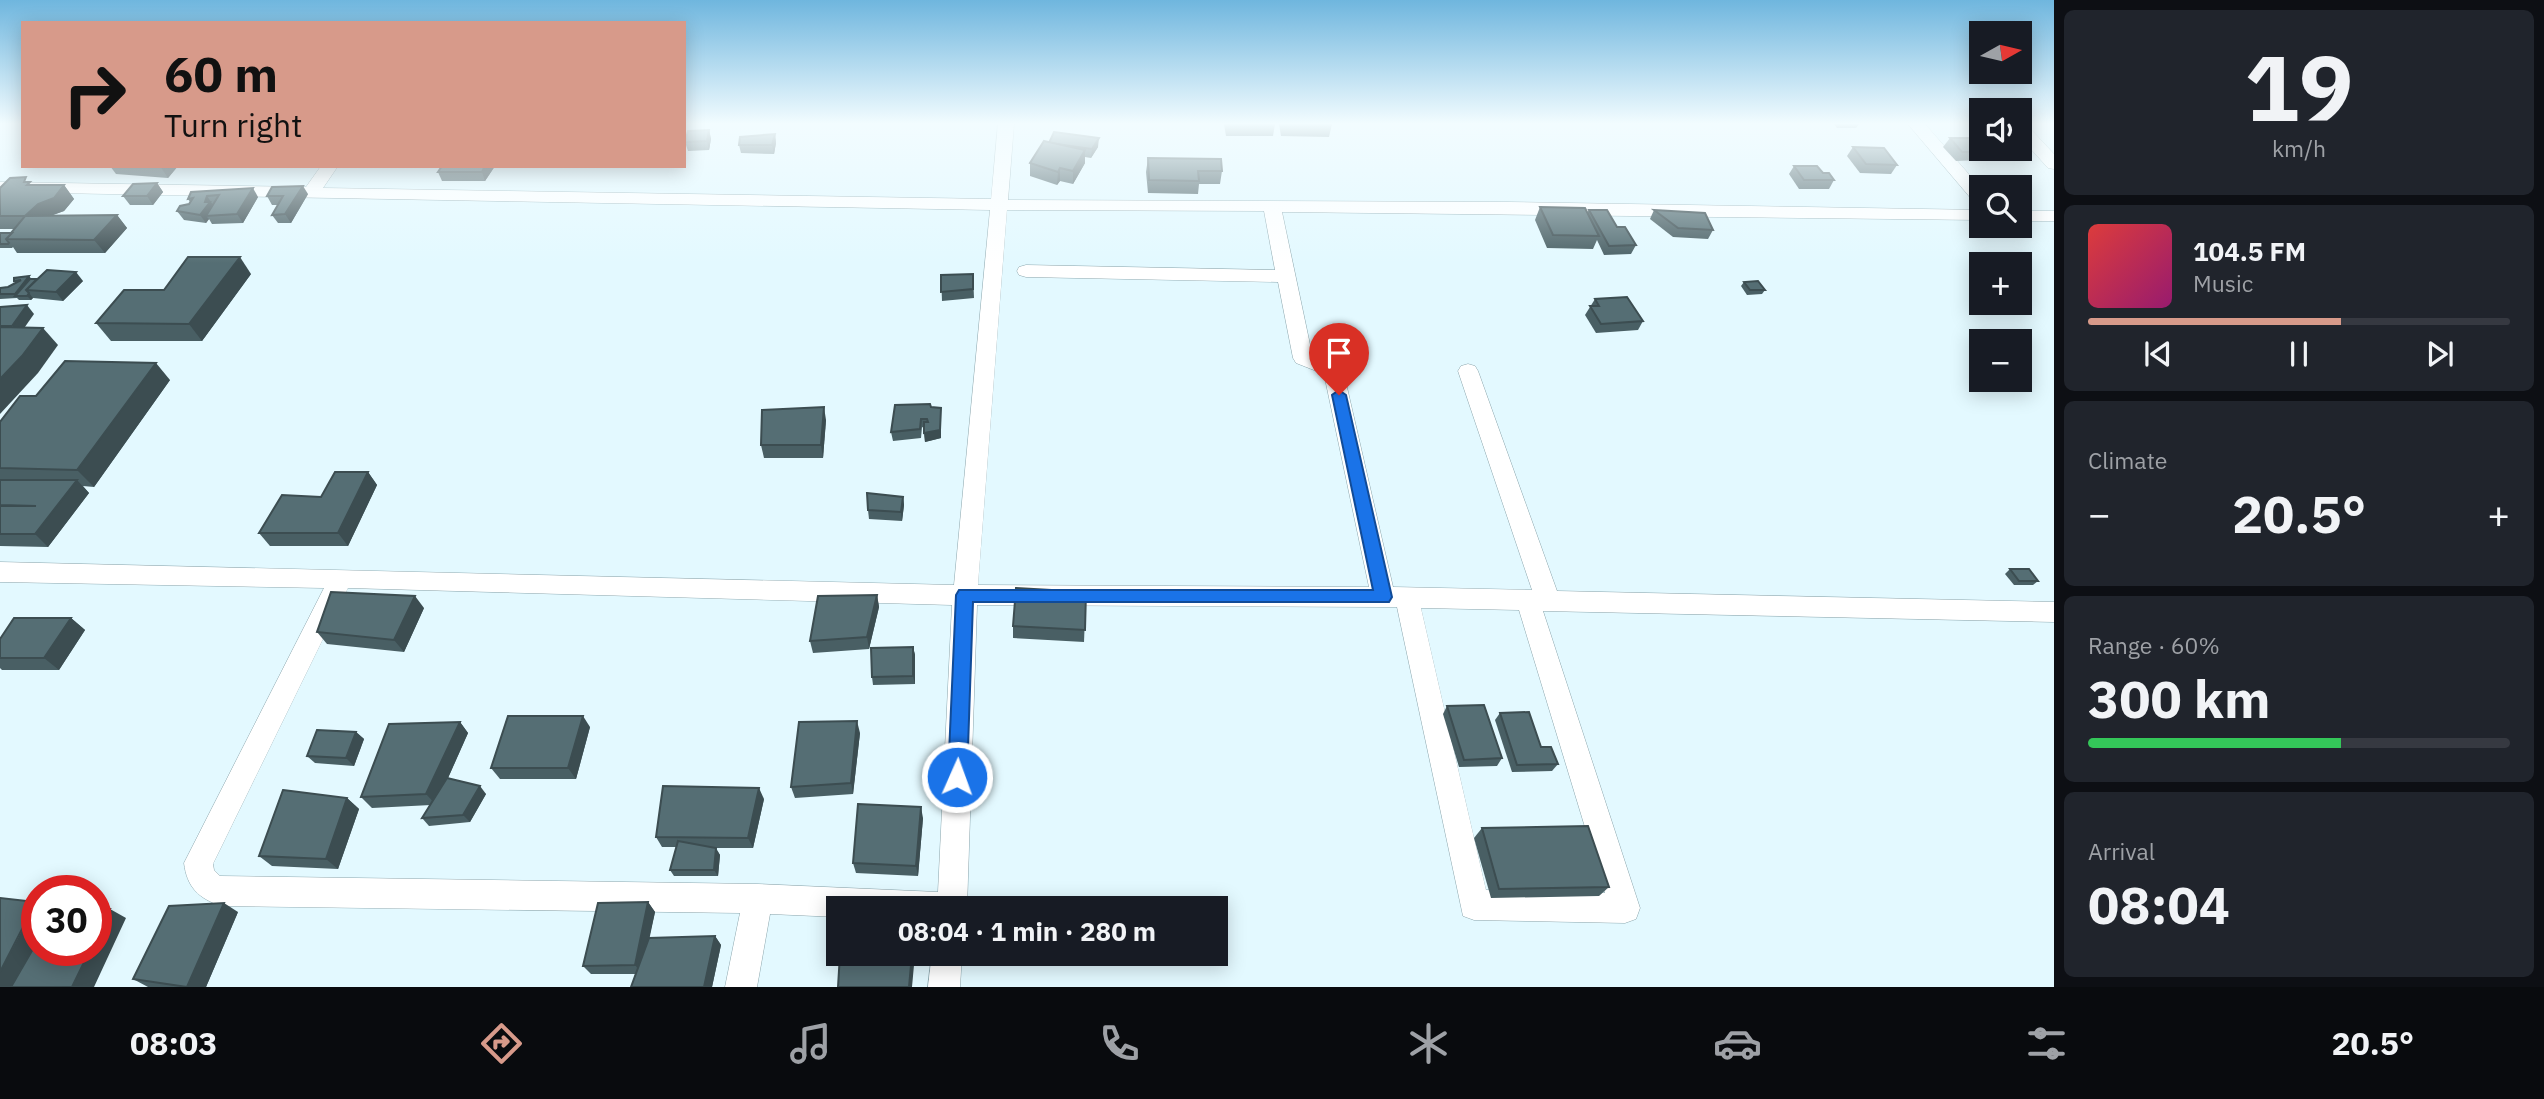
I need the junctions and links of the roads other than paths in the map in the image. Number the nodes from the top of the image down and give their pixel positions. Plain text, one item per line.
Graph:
1 (327, 170) edge
2 (1002, 170) edge
3 (1956, 170) edge
4 (1969, 185) edge
5 (0, 187) edge
6 (312, 191) junction
7 (999, 205) junction
8 (1272, 206) junction
9 (1969, 215) edge
10 (2032, 216) edge
11 (2054, 216) edge
12 (1027, 271) dead end
13 (1287, 276) junction
14 (1468, 371) dead end
15 (0, 572) edge
16 (341, 578) junction
17 (965, 595) junction
18 (1395, 598) junction
19 (1538, 601) junction
20 (2054, 612) edge
21 (952, 896) edge
22 (758, 899) junction
23 (826, 902) edge
24 (946, 966) edge
25 (741, 987) edge
26 (944, 987) edge

1 - 6 street
2 - 7 street
3 - 4 street
5 - 6 street
6 - 7 street
7 - 8 street
7 - 17 street
8 - 9 street
8 - 13 street
10 - 11 street
12 - 13 street
13 - 18 street
14 - 19 street
15 - 16 street
16 - 17 street
16 - 22 street
17 - 18 street
17 - 21 street
18 - 19 street
18 - 19 street
19 - 20 street
22 - 23 street
22 - 25 street
24 - 26 street

